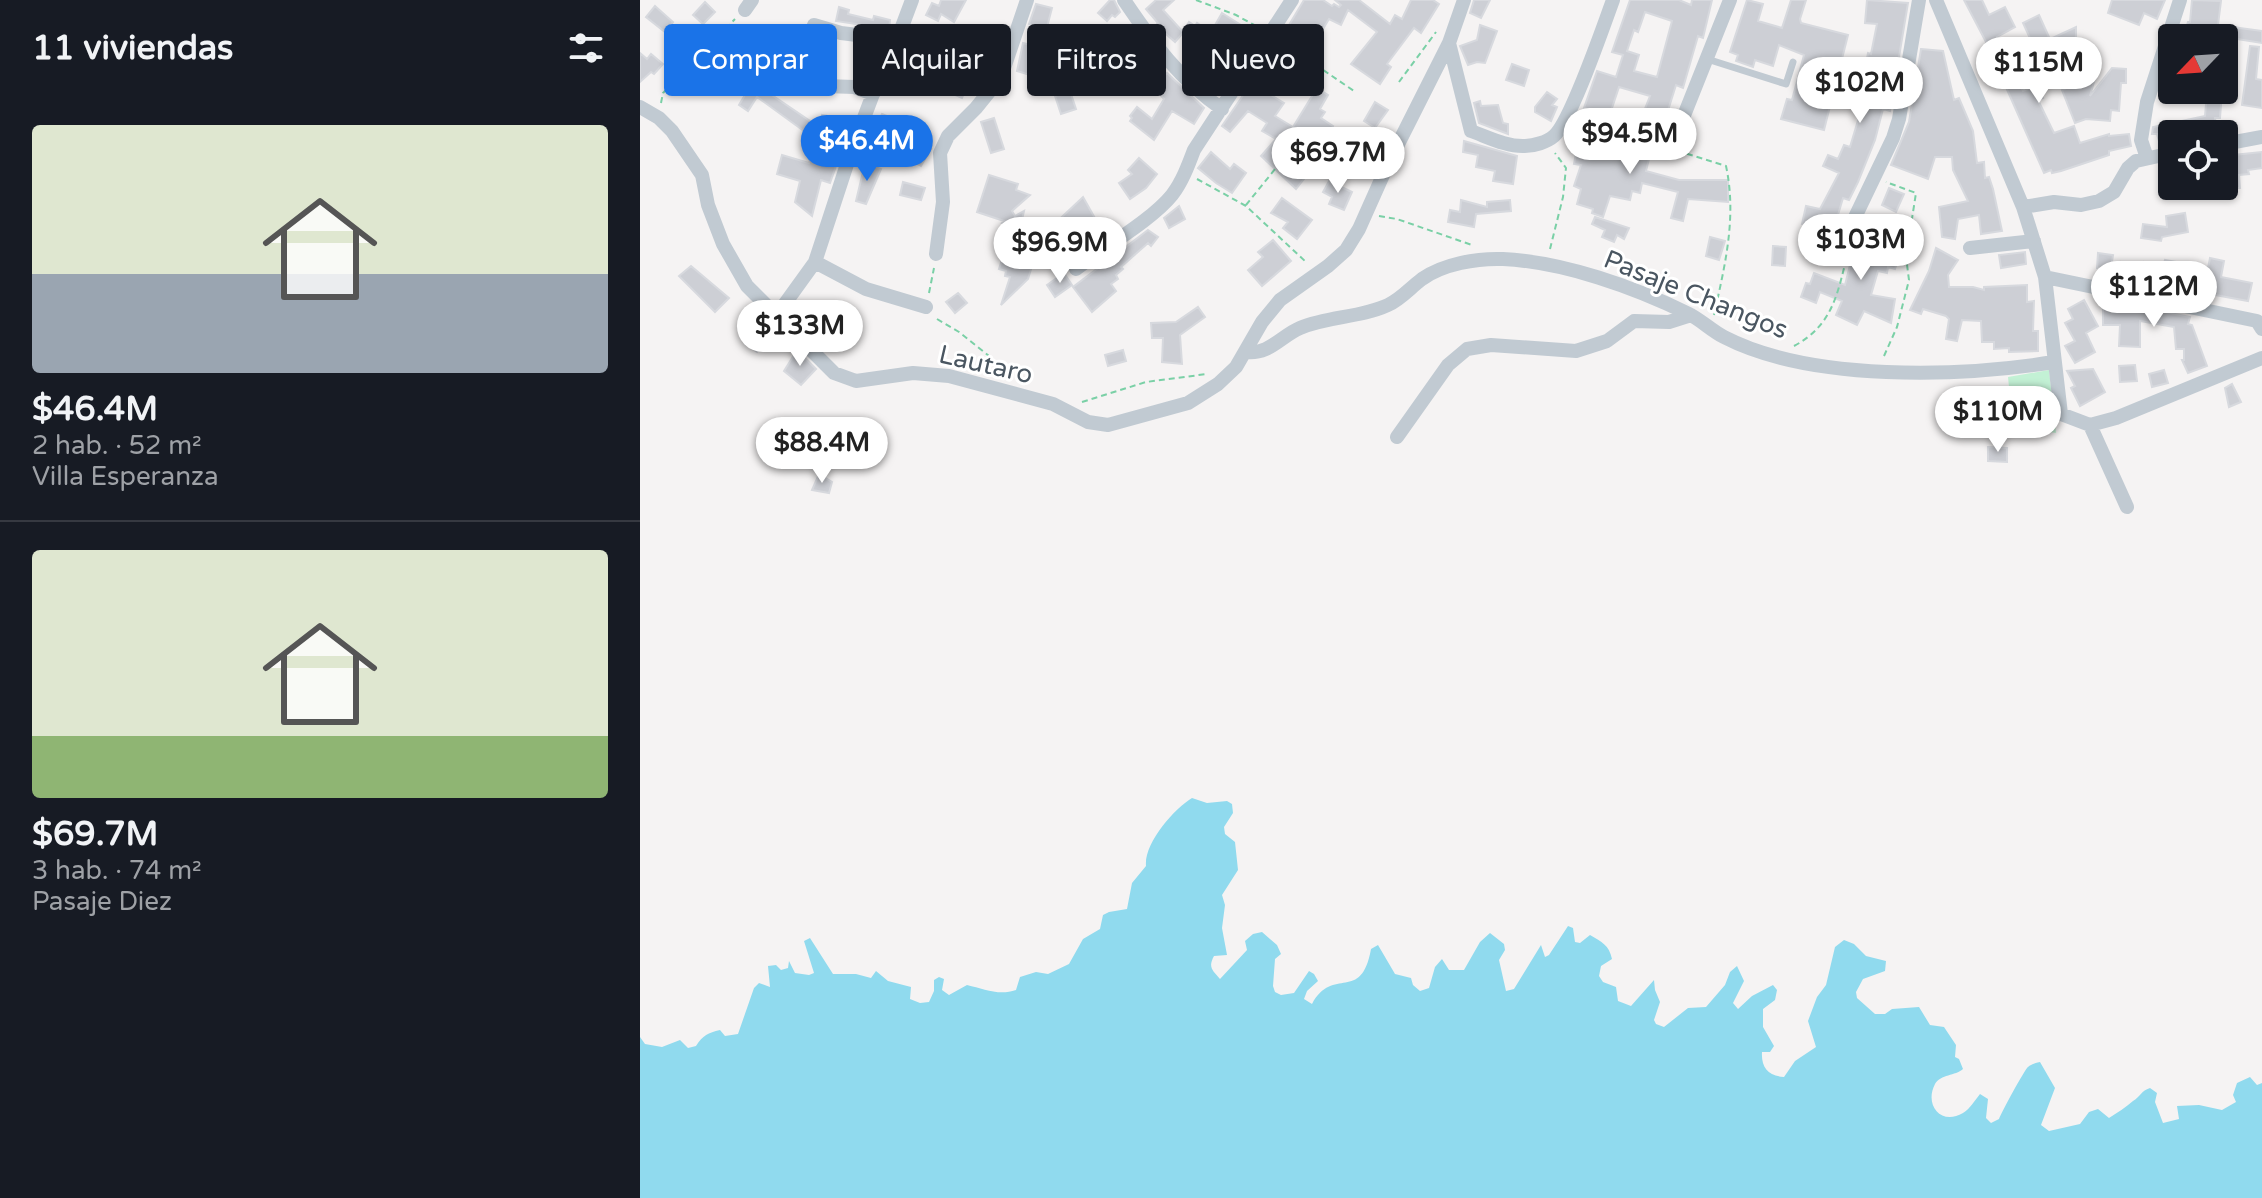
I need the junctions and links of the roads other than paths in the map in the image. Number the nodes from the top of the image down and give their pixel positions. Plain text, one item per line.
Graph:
1 (912, 0) edge
2 (1027, 0) edge
3 (1124, 0) edge
4 (1292, 0) edge
5 (1613, 0) edge
6 (1730, 0) edge
7 (1919, 0) edge
8 (1936, 0) edge
9 (2180, 0) edge
10 (1463, 3) edge
11 (903, 24) edge
12 (1449, 43) junction
13 (1707, 59) junction
14 (1793, 62) dead end
15 (872, 96) edge
16 (640, 107) edge
17 (1222, 109) junction
18 (1683, 118) road end
19 (2262, 137) edge
20 (2238, 141) edge
21 (2158, 156) edge
22 (2147, 158) junction
23 (2023, 207) junction
24 (1846, 236) road end
25 (2034, 241) junction
26 (1970, 248) dead end
27 (936, 254) road end
28 (815, 262) junction
29 (1076, 269) dead end
30 (2045, 277) junction
31 (926, 307) road end
32 (1691, 315) junction
33 (776, 316) junction
34 (2262, 329) edge
35 (1246, 352) junction
36 (2262, 358) edge
37 (2054, 362) junction
38 (2090, 425) junction
39 (1397, 437) dead end
40 (2127, 507) dead end

1 - 11 street
2 - 27 street
3 - 17 street
4 - 17 street
5 - 12 street
6 - 13 street
7 - 24 street
8 - 23 street
9 - 22 street
10 - 12 street
12 - 35 street
13 - 14 lane
13 - 18 street
15 - 28 street
16 - 33 street, Lautaro
17 - 29 street
19 - 20 street
21 - 22 street
22 - 23 street
23 - 25 street
25 - 26 street
25 - 30 street
28 - 31 street
28 - 33 street
30 - 34 street
30 - 37 street
32 - 35 street, Pasaje Changos
32 - 37 street, Pasaje Changos
32 - 39 street
33 - 35 street, Lautaro
36 - 38 street
37 - 38 street
38 - 40 street

